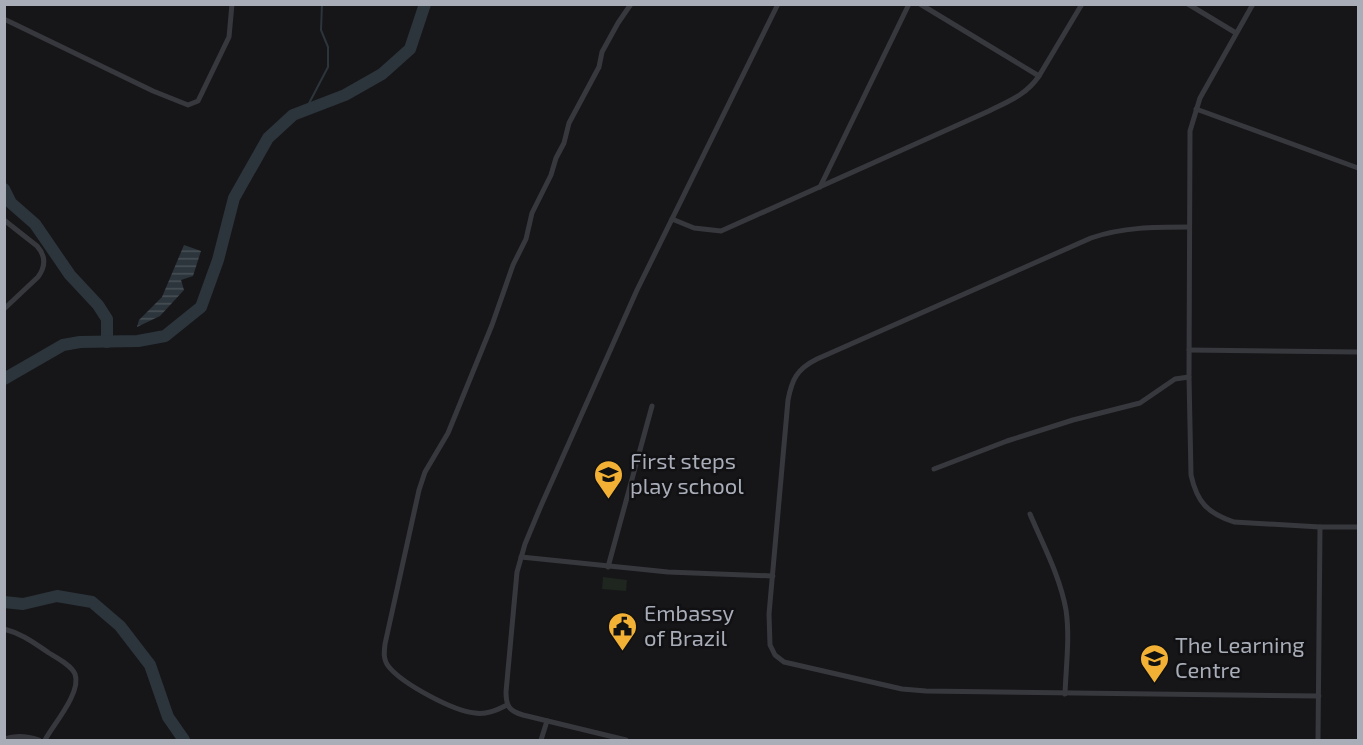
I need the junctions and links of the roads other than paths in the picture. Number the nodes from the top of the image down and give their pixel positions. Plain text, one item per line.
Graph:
1 (232, 4) edge
2 (631, 4) edge
3 (778, 4) edge
4 (909, 4) edge
5 (920, 4) edge
6 (1082, 4) edge
7 (1188, 4) edge
8 (1253, 4) edge
9 (4, 20) edge
10 (1236, 33) junction
11 (1039, 76) junction
12 (1196, 109) junction
13 (1359, 168) edge
14 (820, 188) junction
15 (672, 219) junction
16 (4, 220) edge
17 (1189, 227) junction
18 (4, 309) edge
19 (1189, 350) junction
20 (1359, 351) edge
21 (1189, 377) junction
22 (652, 406) dead end
23 (934, 469) dead end
24 (1030, 514) dead end
25 (1320, 527) junction
26 (1359, 527) edge
27 (521, 557) junction
28 (608, 567) junction
29 (773, 576) junction
30 (4, 629) edge
31 (1065, 694) junction
32 (1319, 696) junction
33 (507, 705) junction
34 (547, 722) junction
35 (4, 739) edge
36 (39, 741) edge
37 (45, 741) edge
38 (541, 741) edge
39 (626, 741) edge
40 (1318, 741) edge

1 - 9 street
2 - 33 street
3 - 15 street
4 - 14 street
5 - 11 street
6 - 11 street
7 - 10 street
8 - 10 street
10 - 12 street
11 - 14 street
12 - 13 street
12 - 17 street
14 - 15 street
15 - 27 street
16 - 18 street
17 - 19 street
17 - 29 street
19 - 20 street
19 - 21 street
21 - 23 street
21 - 25 street
22 - 28 street
24 - 31 street
25 - 26 street
25 - 32 street
27 - 28 street
27 - 33 street
28 - 29 street
29 - 31 street
30 - 37 street
31 - 32 street
32 - 40 street
33 - 34 street
34 - 38 street
34 - 39 street
35 - 36 street

